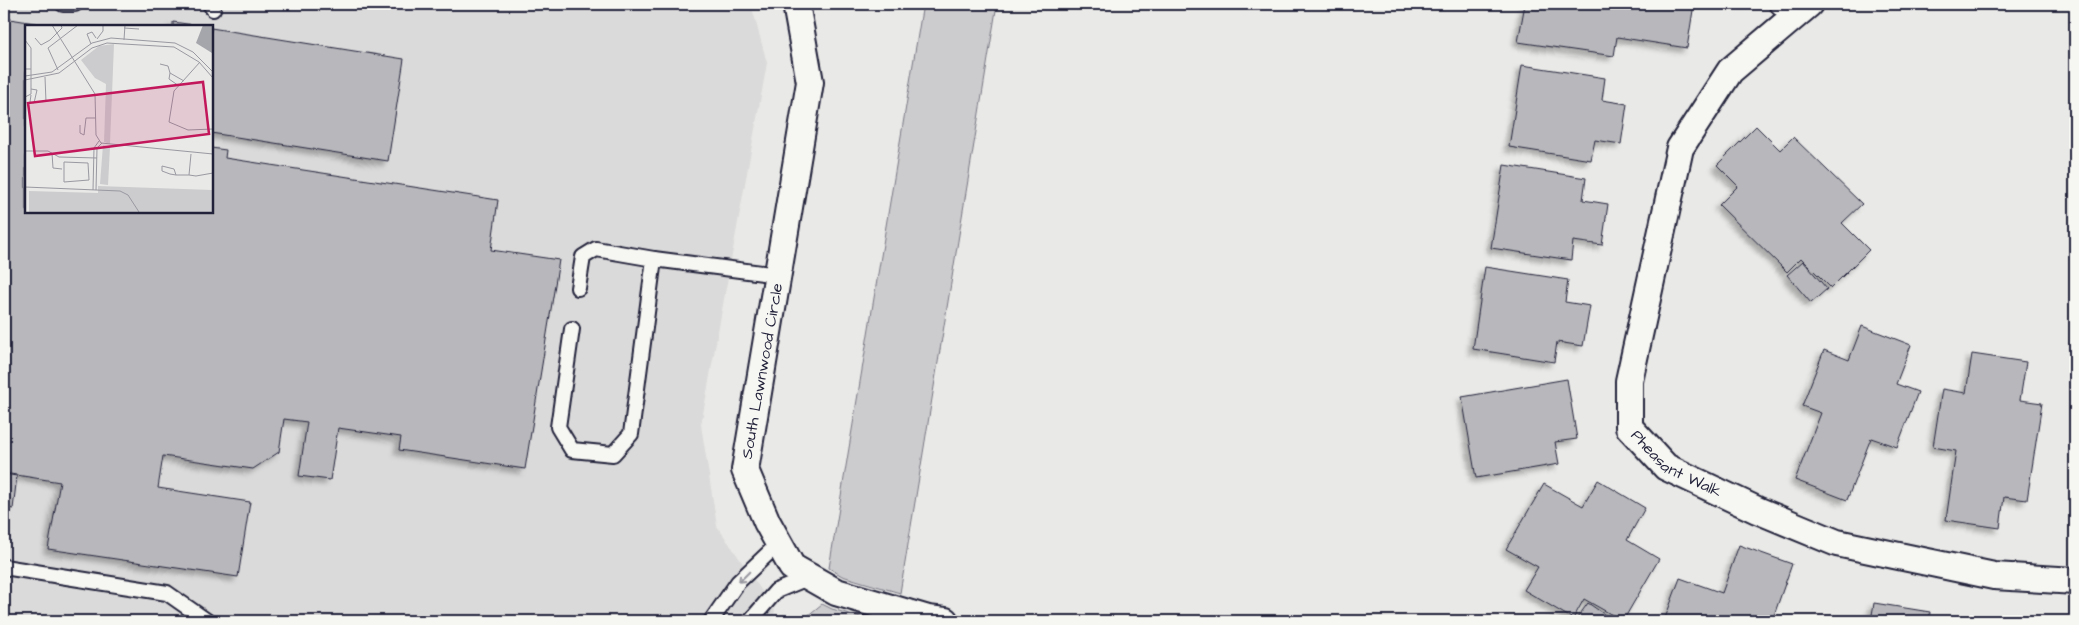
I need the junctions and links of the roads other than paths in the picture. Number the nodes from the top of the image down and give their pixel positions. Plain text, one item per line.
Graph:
1 (63, 4) edge
2 (75, 4) edge
3 (796, 4) edge
4 (1792, 9) edge
5 (654, 259) junction
6 (778, 275) junction
7 (578, 288) dead end
8 (572, 329) dead end
9 (779, 543) junction
10 (4, 567) edge
11 (810, 577) junction
12 (2075, 581) edge
13 (204, 620) edge
14 (710, 621) edge
15 (750, 621) edge
16 (945, 621) edge

1 - 2 lane
3 - 6 street, South Lawnwood Circle
4 - 12 street, Pheasant Walk
5 - 6 lane
5 - 7 lane
5 - 8 lane
6 - 9 street, South Lawnwood Circle
9 - 11 street, South Lawnwood Circle
9 -> 14 lane
10 - 13 lane
11 - 15 lane
11 - 16 street, South Lawnwood Circle

